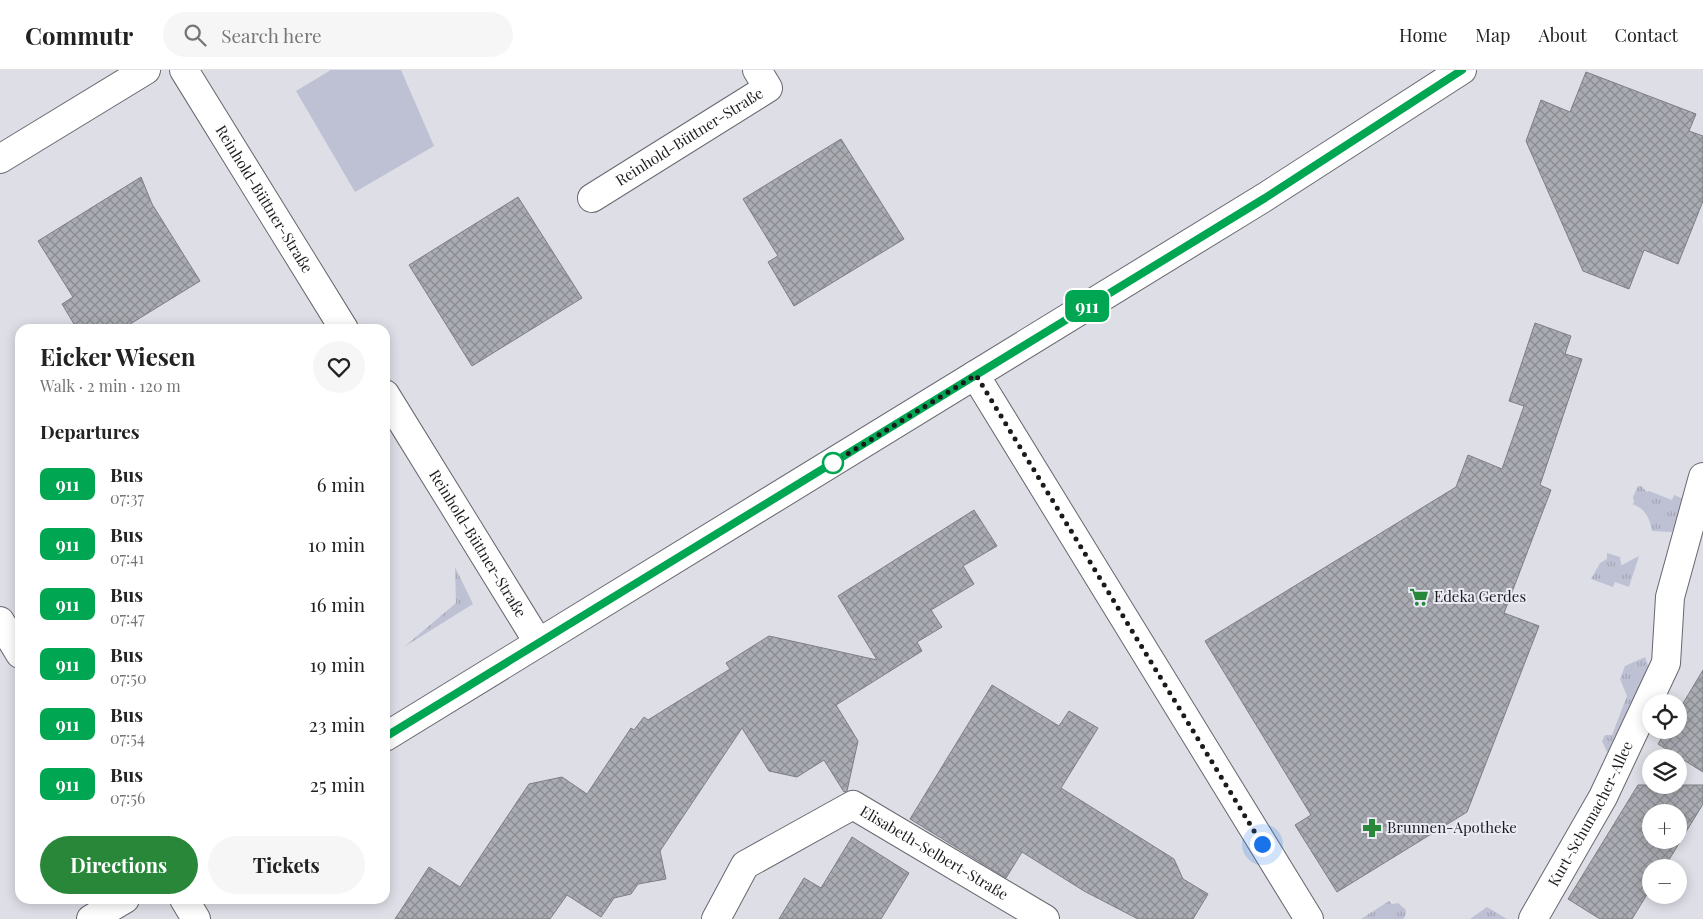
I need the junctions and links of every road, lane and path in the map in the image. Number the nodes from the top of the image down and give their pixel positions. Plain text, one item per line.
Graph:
1 (146, 70) edge
2 (184, 70) edge
3 (757, 70) edge
4 (1462, 70) edge
5 (0, 159) edge
6 (592, 198) dead end
7 (341, 324) edge
8 (976, 375) junction
9 (390, 402) edge
10 (1703, 477) edge
11 (0, 622) edge
12 (538, 642) junction
13 (15, 646) edge
14 (390, 734) edge
15 (116, 904) edge
16 (187, 904) edge
17 (1299, 916) edge
18 (91, 919) edge
19 (196, 919) edge
20 (716, 919) edge
21 (1045, 919) edge
22 (1533, 919) edge

1 - 5 street
2 - 7 street, Reinhold-Büttner-Straße
3 - 6 street, Reinhold-Büttner-Straße
4 - 8 street
8 - 12 street
8 - 17 street
9 - 12 street, Reinhold-Büttner-Straße
10 - 22 street, Kurt-Schumacher-Allee
11 - 13 street
12 - 14 street
15 - 18 street
16 - 19 street
20 - 21 street, Elisabeth-Selbert-Straße

